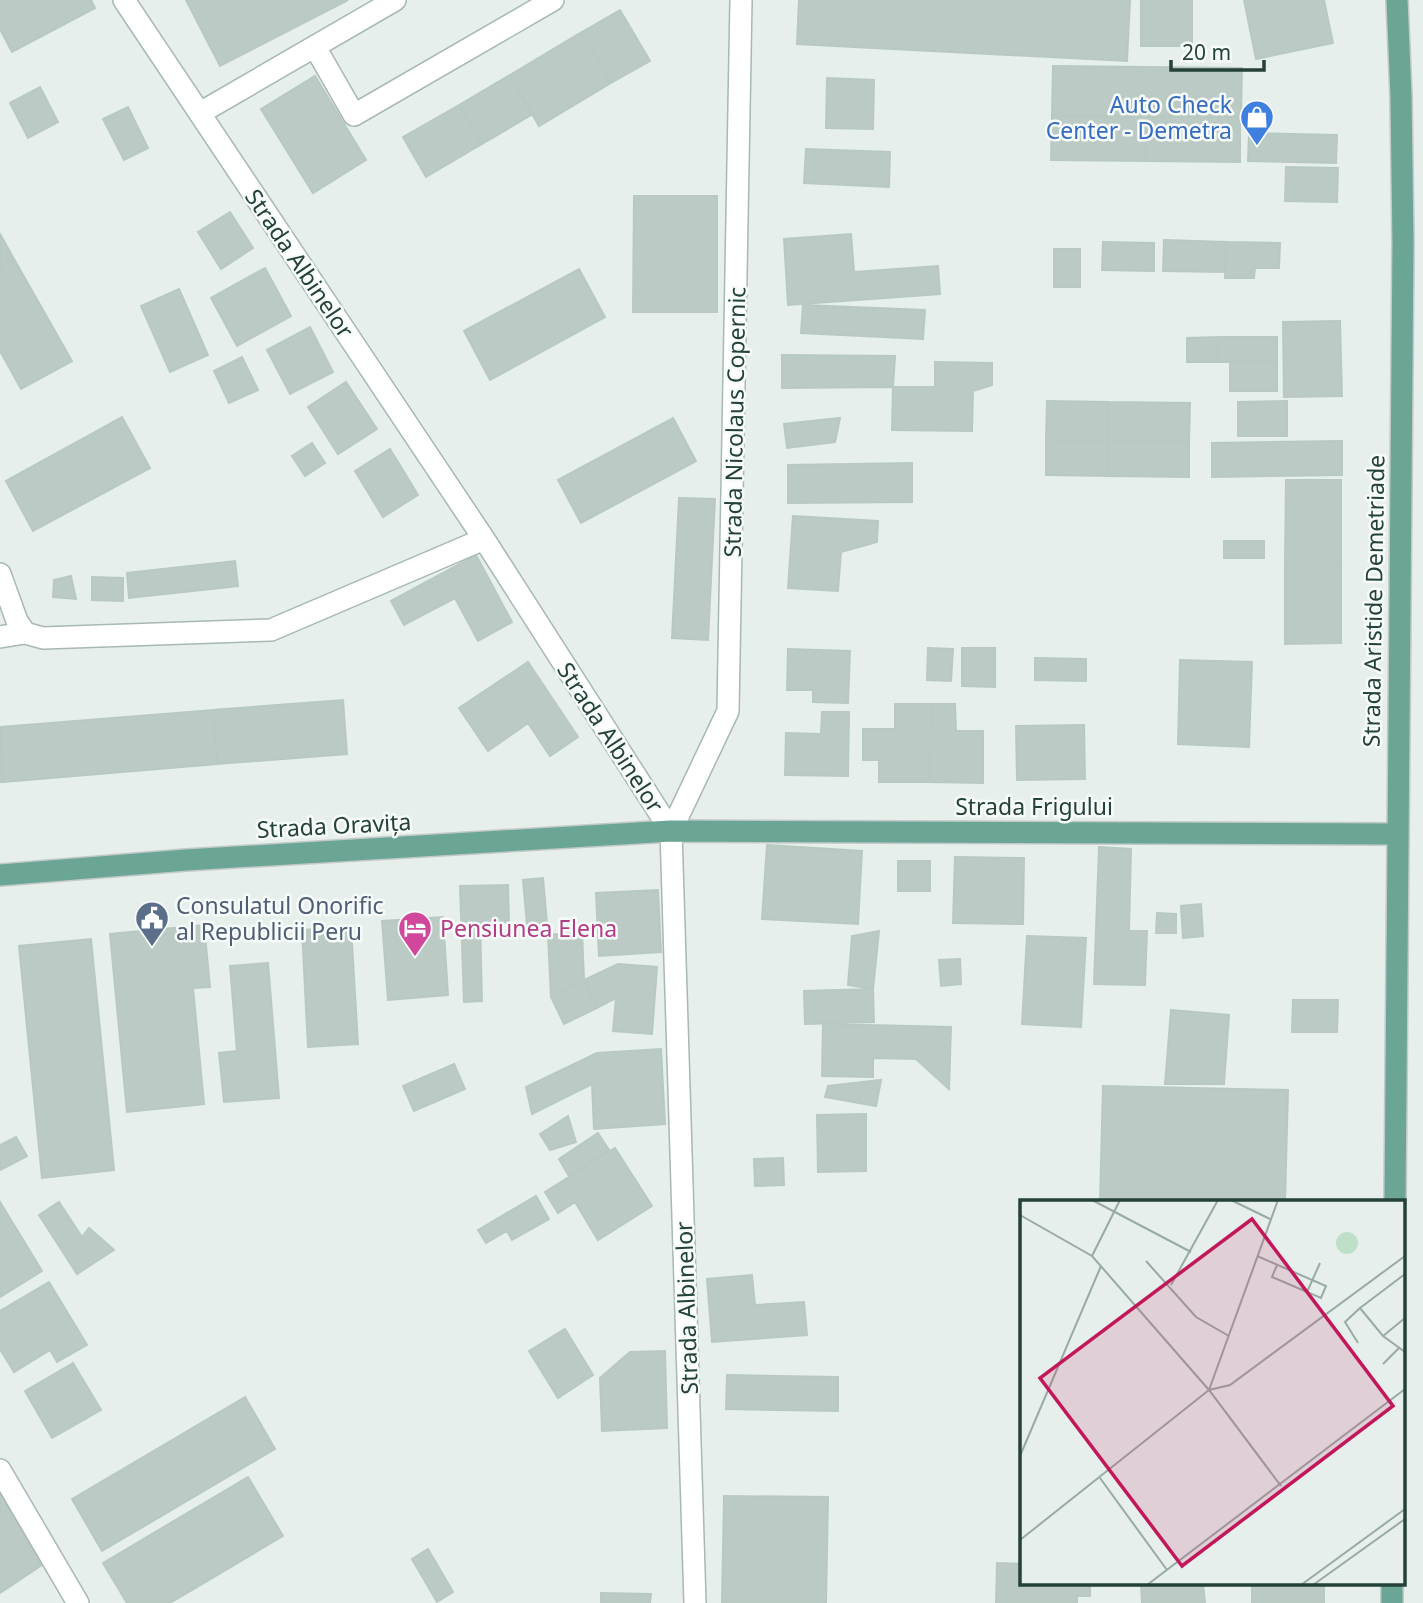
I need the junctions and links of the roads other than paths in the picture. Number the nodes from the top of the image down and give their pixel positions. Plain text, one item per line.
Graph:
1 (124, 0) edge
2 (395, 0) edge
3 (553, 0) edge
4 (741, 0) edge
5 (1397, 0) edge
6 (315, 47) junction
7 (200, 113) junction
8 (484, 539) junction
9 (0, 575) edge
10 (25, 633) junction
11 (0, 637) edge
12 (671, 831) junction
13 (1398, 834) junction
14 (0, 875) edge
15 (1395, 1200) edge
16 (0, 1470) edge
17 (78, 1603) edge
18 (695, 1603) edge

1 - 7 street, Strada Albinelor
2 - 6 street
3 - 6 street
4 - 12 street, Strada Nicolaus Copernic
5 - 13 main road, Strada Aristide Demetriade
6 - 7 street
7 - 8 street, Strada Albinelor
8 - 10 street
8 - 12 street, Strada Albinelor
9 - 10 street
10 - 11 street
12 - 13 main road, Strada Frigului
12 - 14 main road, Strada Oravița
12 - 18 street, Strada Albinelor
13 - 15 main road, Strada Aristide Demetriade
16 - 17 street

